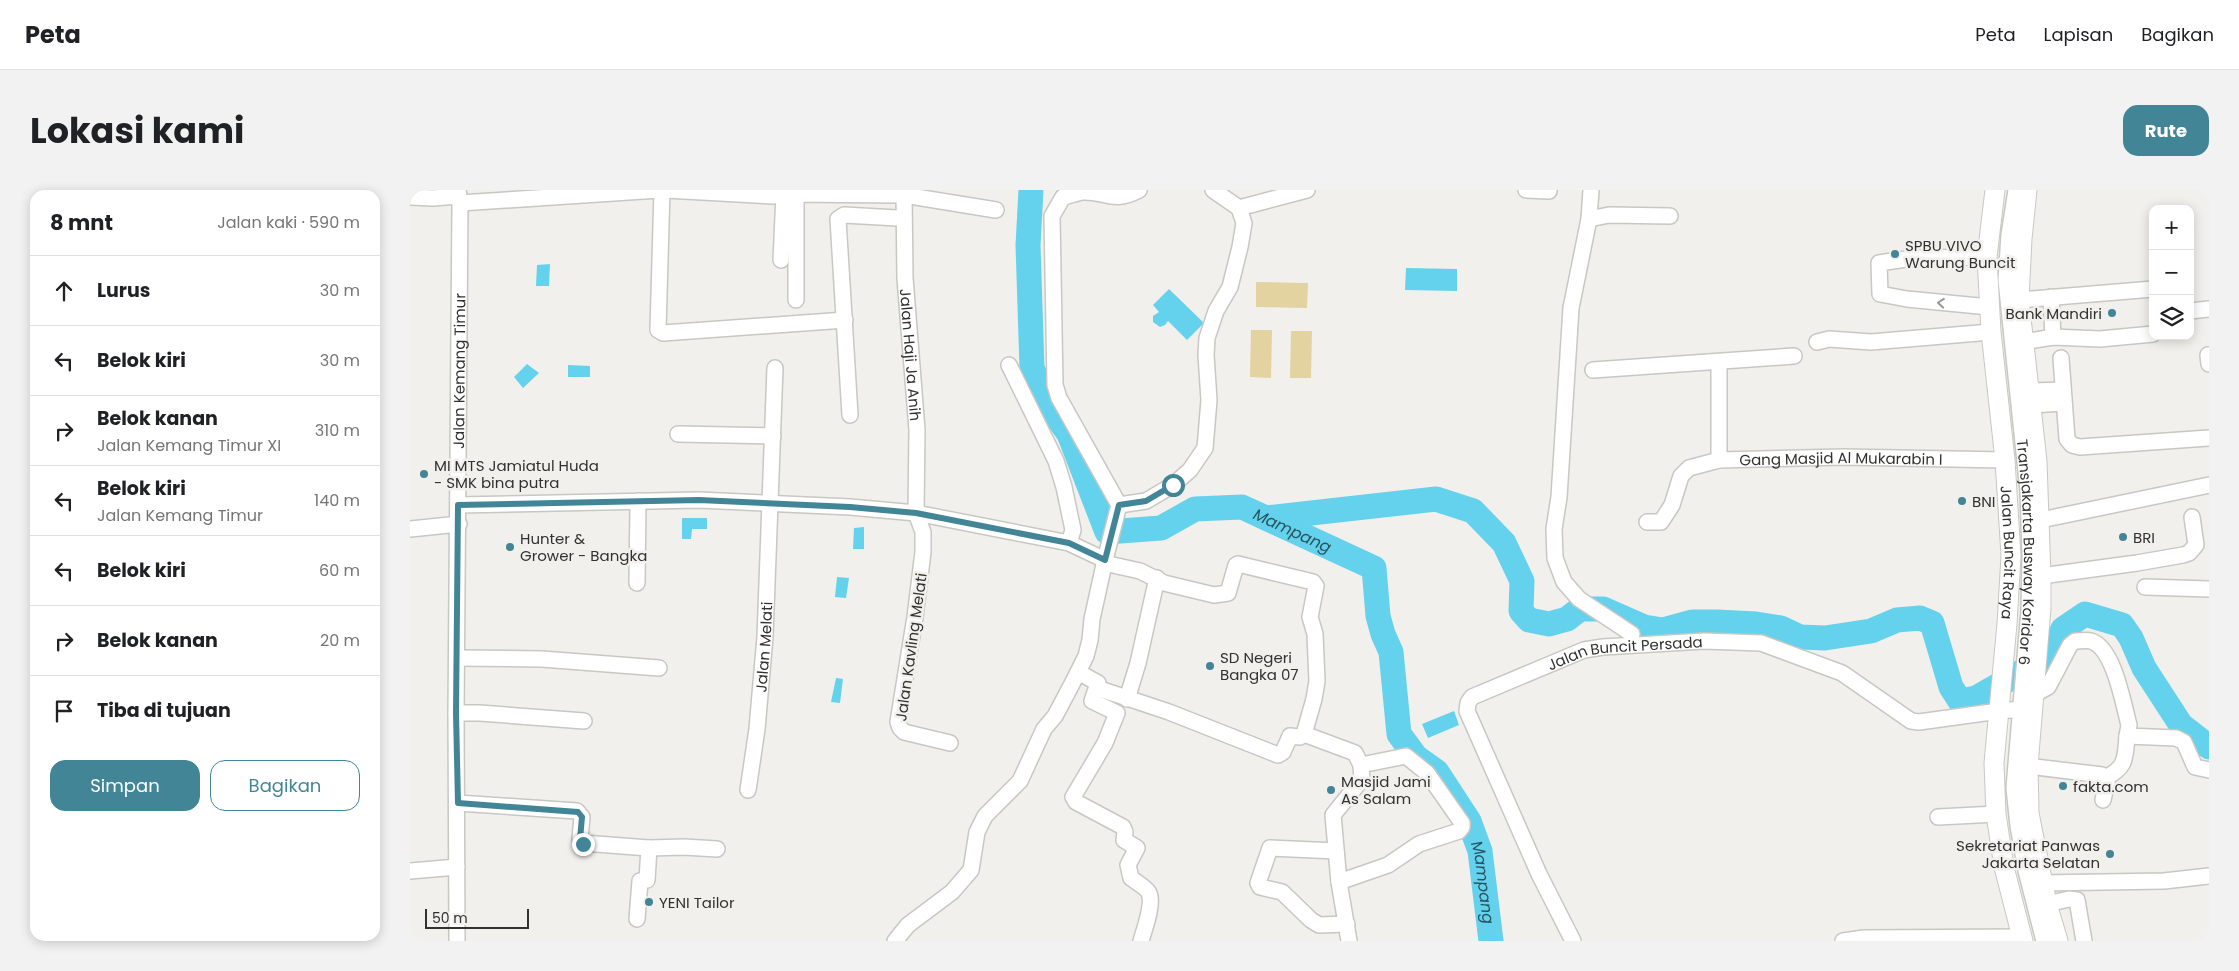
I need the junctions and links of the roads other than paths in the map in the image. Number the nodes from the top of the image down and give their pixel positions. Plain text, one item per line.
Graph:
1 (663, 190) edge
2 (1139, 190) edge
3 (1213, 190) edge
4 (1307, 190) edge
5 (1526, 190) edge
6 (1591, 190) edge
7 (1996, 190) edge
8 (2007, 190) edge
9 (2016, 190) edge
10 (2027, 190) edge
11 (1549, 191) edge
12 (788, 193) edge
13 (904, 195) junction
14 (458, 196) edge
15 (410, 197) edge
16 (1239, 208) junction
17 (996, 210) dead end
18 (1670, 216) dead end
19 (897, 218) dead end
20 (1589, 219) junction
21 (1987, 257) junction
22 (781, 260) dead end
23 (2149, 289) edge
24 (2050, 298) junction
25 (796, 300) dead end
26 (2019, 300) junction
27 (1989, 307) junction
28 (2209, 309) edge
29 (2194, 311) edge
30 (845, 320) junction
31 (1991, 332) junction
32 (2149, 334) edge
33 (2053, 337) junction
34 (1817, 342) dead end
35 (2023, 342) junction
36 (1794, 356) dead end
37 (2061, 358) dead end
38 (1719, 362) junction
39 (1009, 365) dead end
40 (775, 368) dead end
41 (1593, 370) dead end
42 (2064, 396) junction
43 (2030, 398) junction
44 (850, 415) dead end
45 (678, 434) dead end
46 (773, 436) junction
47 (2209, 438) edge
48 (1719, 460) junction
49 (2006, 460) junction
50 (2209, 485) edge
51 (638, 501) junction
52 (769, 504) junction
53 (458, 505) junction
54 (1117, 512) junction
55 (916, 513) junction
56 (2192, 516) dead end
57 (2041, 520) junction
58 (1647, 522) dead end
59 (459, 524) junction
60 (410, 529) edge
61 (1075, 546) junction
62 (1104, 557) junction
63 (2041, 576) junction
64 (1157, 578) junction
65 (637, 583) dead end
66 (2145, 587) dead end
67 (2209, 589) edge
68 (1632, 634) dead end
69 (2021, 654) junction
70 (457, 658) junction
71 (659, 668) dead end
72 (1078, 672) junction
73 (1097, 688) junction
74 (2018, 698) junction
75 (1127, 700) junction
76 (456, 713) junction
77 (584, 721) dead end
78 (1304, 734) junction
79 (2127, 736) junction
80 (950, 744) dead end
81 (2011, 764) junction
82 (1361, 765) junction
83 (2209, 770) edge
84 (2105, 778) junction
85 (748, 790) dead end
86 (2103, 800) dead end
87 (458, 803) junction
88 (1996, 814) junction
89 (1938, 817) dead end
90 (649, 848) junction
91 (717, 849) dead end
92 (1336, 851) junction
93 (457, 867) junction
94 (410, 871) edge
95 (2209, 876) edge
96 (1339, 882) junction
97 (2042, 883) junction
98 (2047, 904) junction
99 (637, 919) dead end
100 (1347, 924) junction
101 (2027, 940) edge
102 (457, 941) edge
103 (895, 941) edge
104 (1141, 941) edge
105 (1349, 941) edge
106 (1574, 941) edge
107 (1843, 941) edge
108 (2044, 941) edge
109 (2058, 941) edge
110 (2084, 941) edge

1 - 12 street
1 - 14 street
1 - 30 street
2 - 54 street
3 - 16 street
4 - 16 street
5 - 11 street
6 - 20 street
7 - 21 main road, Jalan Buncit Raya
8 - 69 street, Transjakarta Busway Koridor 6
9 - 69 street, Transjakarta Busway Koridor 6
10 - 26 main road, Jalan Buncit Raya
12 - 13 street
12 - 22 street
12 - 25 street
13 - 17 street
13 - 55 street, Jalan Haji Ja Anih
14 - 15 street
14 - 53 street, Jalan Kemang Timur
16 - 54 street
18 - 20 street
19 - 30 street
20 - 68 street
21 - 27 main road, Jalan Buncit Raya
27 -> 21 street
23 - 24 street
24 - 26 street
24 - 33 street
26 - 35 main road, Jalan Buncit Raya
27 - 31 main road, Jalan Buncit Raya
28 - 29 street
30 - 44 street
31 - 34 street
31 - 49 main road, Jalan Buncit Raya
32 - 33 street
33 - 35 street
35 - 43 main road, Jalan Buncit Raya
36 - 38 street
37 - 42 street
38 - 41 street
38 - 48 street
39 - 61 street
40 - 46 street, Jalan Melati
42 - 43 street
42 - 47 street
43 - 57 main road, Jalan Buncit Raya
45 - 46 street
46 - 52 street, Jalan Melati
48 - 49 street, Gang Masjid Al Mukarabin I
48 - 58 street, Gang Masjid Al Mukarabin I
49 - 69 main road, Jalan Buncit Raya
50 - 57 street
51 - 52 street
51 - 53 street
51 - 65 street
52 - 55 street
52 - 85 street, Jalan Melati
53 - 59 street, Jalan Kemang Timur
54 - 62 street
55 - 61 street
55 - 80 street, Jalan Kavling Melati
56 - 63 street
57 - 63 main road, Jalan Buncit Raya
59 - 60 street
59 - 70 street, Jalan Kemang Timur
61 - 62 street
62 - 64 street
62 - 72 street
63 - 69 main road, Jalan Buncit Raya
64 - 75 street
64 - 78 street
66 - 67 street
69 - 74 main road, Jalan Buncit Raya
69 - 74 main road, Jalan Buncit Raya
70 - 71 street
70 - 76 street, Jalan Kemang Timur
72 - 73 street
72 - 103 street
73 - 75 street
73 - 104 street
74 - 79 street
74 - 81 main road, Jalan Buncit Raya
74 - 81 main road, Jalan Buncit Raya
74 - 106 street, Jalan Buncit Persada
75 - 78 street
76 - 77 street
76 - 87 street, Jalan Kemang Timur
78 - 82 street
79 - 83 street
79 - 84 street
81 - 84 street
81 - 88 main road, Jalan Buncit Raya
81 - 97 main road, Jalan Buncit Raya
81 - 101 street
81 - 108 street
82 - 92 street
82 - 96 street
84 - 86 street
87 - 90 street
87 - 93 street, Jalan Kemang Timur
88 - 89 street
88 - 101 main road, Jalan Buncit Raya
90 - 91 street
90 - 99 street
92 - 96 street
92 - 100 street
93 - 94 street
93 - 102 street, Jalan Kemang Timur
95 - 97 street
96 - 100 street
97 - 98 main road, Jalan Buncit Raya
98 - 109 main road, Jalan Buncit Raya
98 - 110 street
100 - 105 street
101 - 107 street

